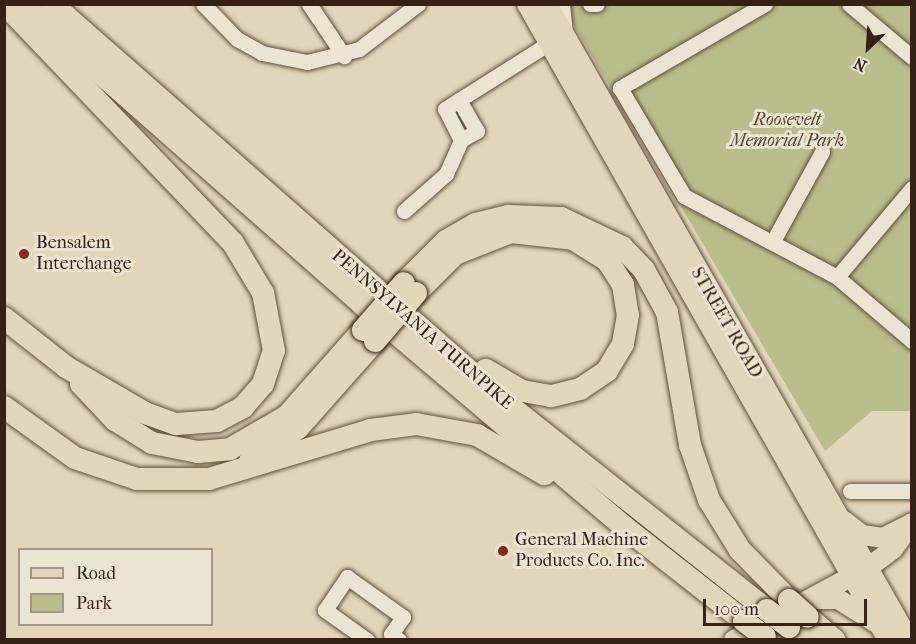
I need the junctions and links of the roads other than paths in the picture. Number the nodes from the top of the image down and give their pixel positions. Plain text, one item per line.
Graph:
1 (5, 4) edge
2 (22, 4) edge
3 (52, 4) edge
4 (203, 4) edge
5 (309, 4) edge
6 (418, 4) edge
7 (527, 4) edge
8 (547, 4) edge
9 (562, 4) edge
10 (590, 4) edge
11 (597, 4) edge
12 (765, 4) edge
13 (849, 4) edge
14 (557, 38) junction
15 (344, 56) junction
16 (912, 57) edge
17 (822, 152) dead end
18 (912, 188) edge
19 (404, 211) dead end
20 (773, 241) junction
21 (837, 277) junction
22 (410, 288) junction
23 (385, 297) junction
24 (4, 318) edge
25 (369, 336) junction
26 (912, 341) edge
27 (66, 367) junction
28 (4, 407) edge
29 (225, 476) junction
30 (850, 491) dead end
31 (912, 491) edge
32 (841, 519) junction
33 (912, 522) edge
34 (623, 526) junction
35 (862, 571) junction
36 (800, 616) edge
37 (739, 630) edge
38 (767, 638) edge
39 (888, 638) edge
40 (367, 639) edge
41 (399, 639) edge
42 (834, 639) edge
43 (909, 639) edge

1 - 27 highway
2 - 34 highway, PENNSYLVANIA TURNPIKE
3 - 23 highway, PENNSYLVANIA TURNPIKE
4 - 15 lane
5 - 15 lane
6 - 15 lane
7 - 14 main road, STREET ROAD
8 - 14 main road, STREET ROAD
9 - 14 lane
10 - 11 lane
12 - 20 lane
13 - 16 lane
14 - 19 lane
14 - 32 main road, STREET ROAD
14 - 35 main road, STREET ROAD
17 - 20 lane
18 - 21 lane
20 - 21 lane
21 - 26 lane
22 - 23 highway
22 - 25 highway, bridge
22 - 36 highway
23 - 36 highway, PENNSYLVANIA TURNPIKE, bridge
24 - 27 highway
25 - 27 highway
25 - 29 highway
28 - 29 highway
29 - 34 highway
30 - 31 lane
32 - 33 main road
32 - 35 main road, STREET ROAD
33 - 35 main road
34 - 37 highway, PENNSYLVANIA TURNPIKE
35 - 36 main road
35 - 39 main road, STREET ROAD
35 - 43 main road, STREET ROAD
36 - 37 main road
36 - 39 main road
36 - 42 highway
37 - 38 highway, PENNSYLVANIA TURNPIKE, bridge
40 - 41 lane

